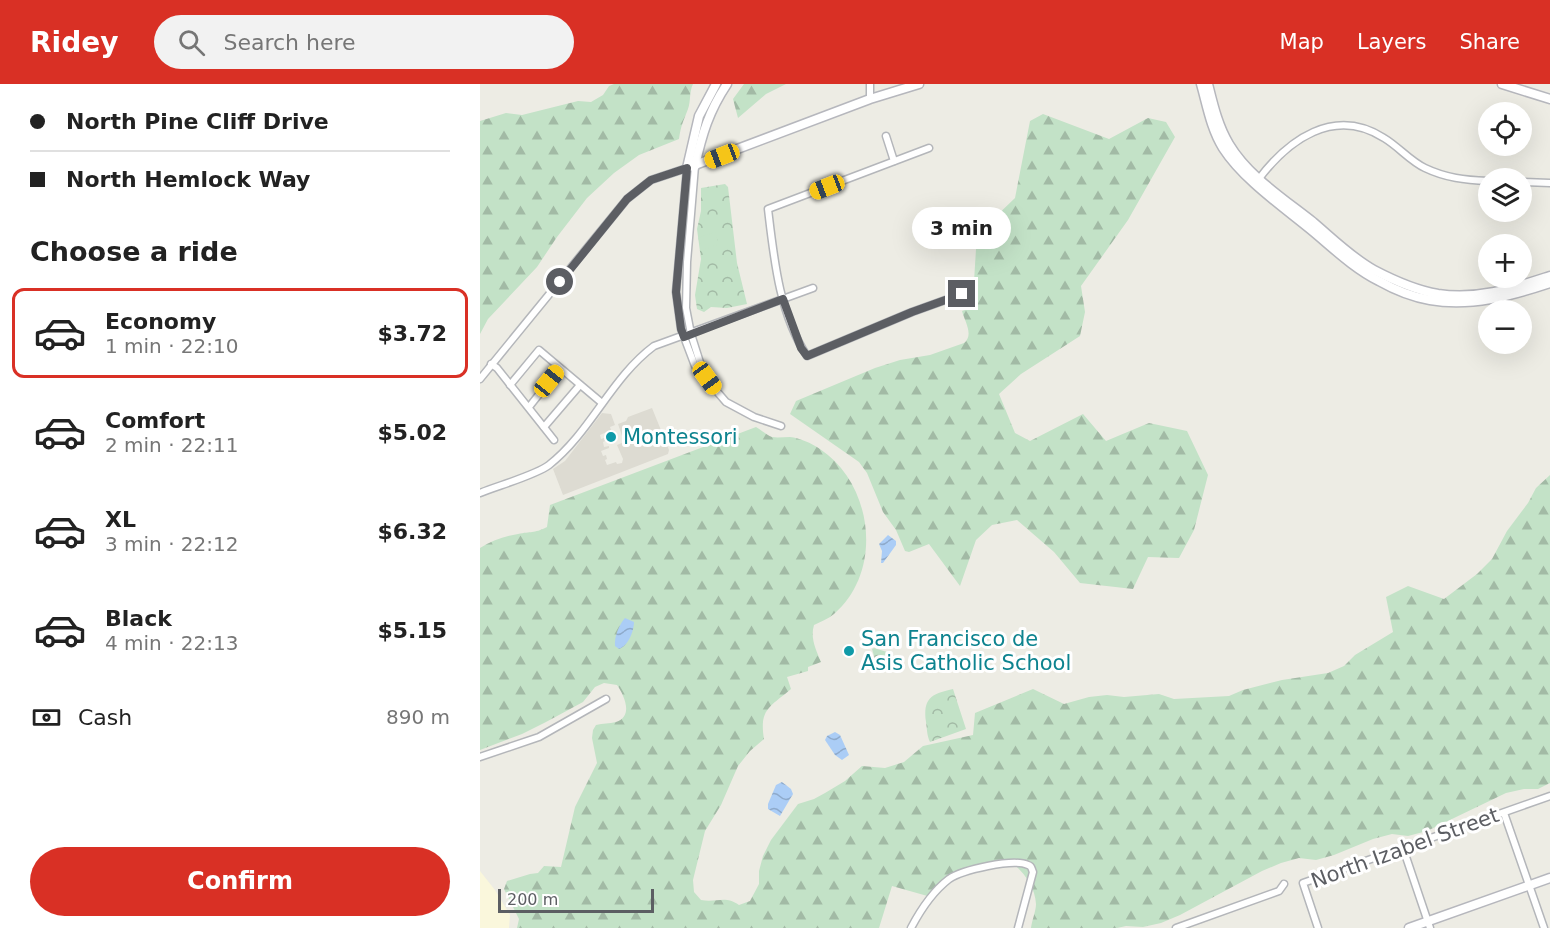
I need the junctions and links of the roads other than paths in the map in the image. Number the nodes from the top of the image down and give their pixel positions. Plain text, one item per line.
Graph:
1 (716, 84) edge
2 (727, 84) edge
3 (870, 84) edge
4 (919, 84) edge
5 (1201, 84) edge
6 (1208, 84) edge
7 (1502, 84) edge
8 (870, 99) junction
9 (1550, 99) edge
10 (711, 101) junction
11 (886, 136) dead end
12 (929, 148) dead end
13 (894, 160) junction
14 (691, 167) junction
15 (1258, 181) junction
16 (1478, 181) edge
17 (1532, 182) edge
18 (1550, 183) edge
19 (683, 262) junction
20 (1550, 276) edge
21 (1550, 283) edge
22 (813, 288) dead end
23 (962, 294) dead end
24 (783, 299) junction
25 (691, 334) junction
26 (684, 337) junction
27 (491, 364) junction
28 (560, 368) junction
29 (704, 375) junction
30 (480, 379) edge
31 (510, 385) junction
32 (580, 385) junction
33 (602, 403) junction
34 (529, 407) junction
35 (781, 426) dead end
36 (544, 427) junction
37 (554, 440) dead end
38 (480, 493) edge
39 (606, 699) dead end
40 (480, 757) edge
41 (1550, 796) edge
42 (1504, 813) junction
43 (1403, 848) junction
44 (1550, 878) edge
45 (1284, 884) dead end
46 (1529, 885) junction
47 (1200, 919) junction
48 (1428, 925) edge
49 (911, 928) edge
50 (1018, 928) edge
51 (1176, 928) edge
52 (1203, 928) edge
53 (1318, 928) edge
54 (1409, 928) edge
55 (1544, 928) edge

1 - 10 street
2 - 10 street
3 - 8 street
4 - 8 street
5 - 15 street
6 - 15 street
7 - 9 street
8 - 14 street
10 - 14 street
11 - 13 street
12 - 13 street
13 - 24 street
14 - 19 street
14 - 27 street
15 - 16 street
15 - 20 street
15 - 21 street
17 - 18 street
19 - 25 street
19 - 26 street
22 - 24 street
23 - 24 street
24 - 25 street
25 - 26 street
25 - 29 street
26 - 29 street
26 - 33 street
27 - 30 street
27 - 31 street
28 - 31 street
28 - 32 street
28 - 34 street
29 - 35 street
31 - 34 street
32 - 33 street
32 - 36 street
33 - 38 street
34 - 36 street
36 - 37 street
39 - 40 street
41 - 42 street, North Izabel Street
42 - 43 street, North Izabel Street
42 - 46 street
43 - 48 street
43 - 53 street, North Izabel Street
44 - 46 street
45 - 47 street, North Izabel Street
46 - 48 street
46 - 55 street
47 - 51 street, North Izabel Street
47 - 52 street
48 - 54 street
49 - 50 street

